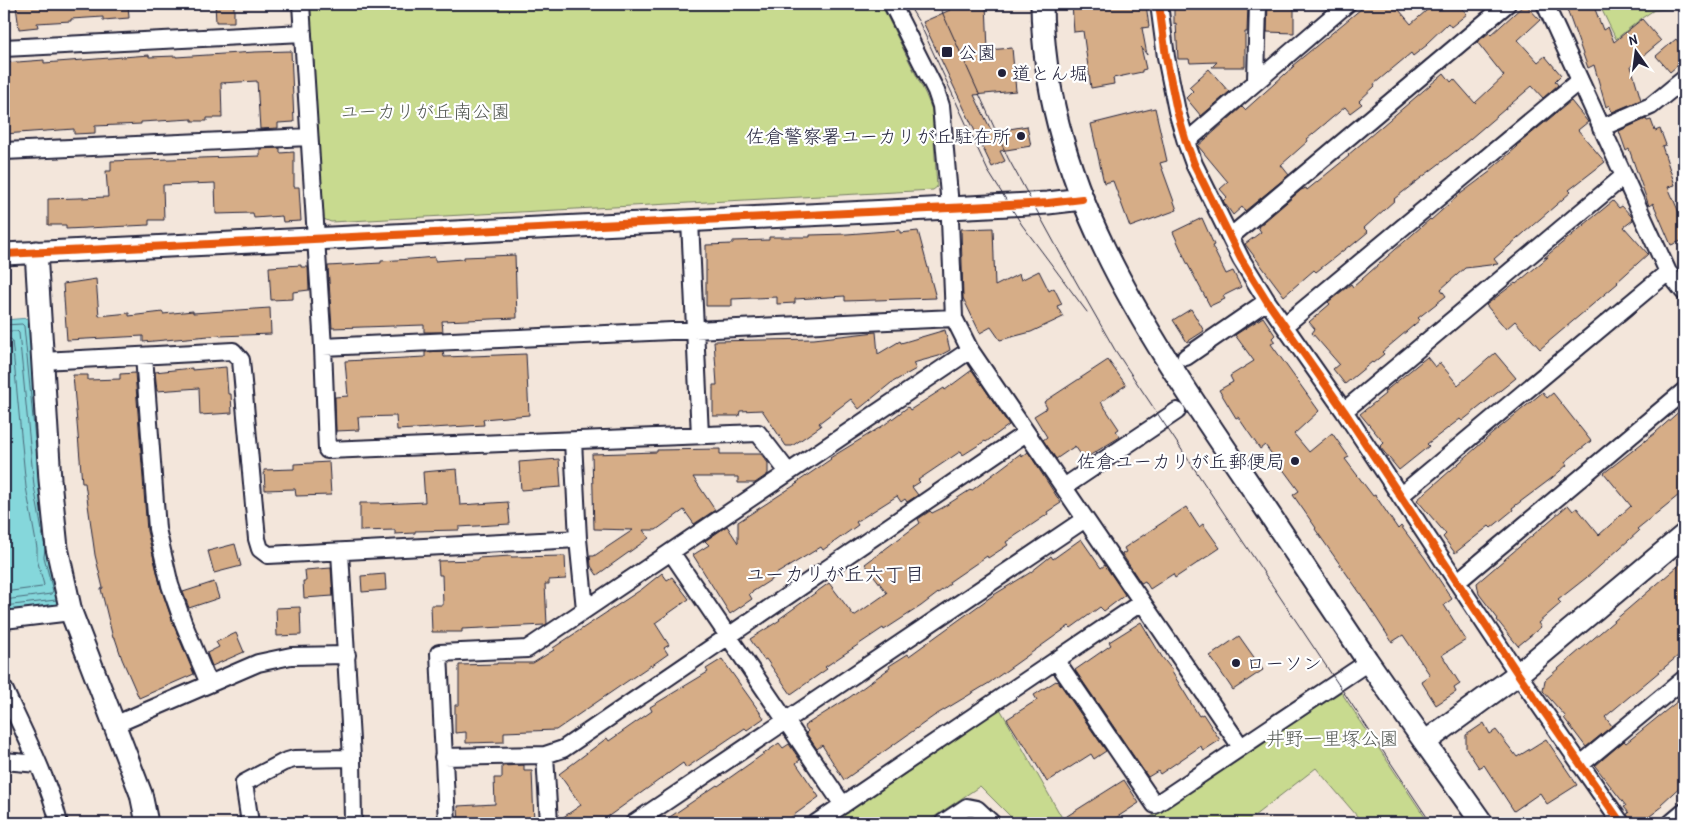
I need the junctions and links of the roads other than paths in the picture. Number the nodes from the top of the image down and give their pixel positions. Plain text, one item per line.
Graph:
1 (301, 4) edge
2 (892, 4) edge
3 (1042, 4) edge
4 (1159, 4) edge
5 (1258, 4) edge
6 (1347, 4) edge
7 (1507, 4) edge
8 (1545, 4) edge
9 (303, 33) junction
10 (4, 48) edge
11 (1684, 79) edge
12 (1256, 80) junction
13 (1580, 80) junction
14 (1602, 128) junction
15 (309, 137) junction
16 (1186, 142) junction
17 (4, 151) edge
18 (1624, 176) junction
19 (1082, 199) junction
20 (949, 208) junction
21 (690, 221) junction
22 (1230, 236) junction
23 (315, 240) junction
24 (36, 252) junction
25 (4, 254) edge
26 (1668, 272) junction
27 (1684, 292) edge
28 (1267, 301) junction
29 (954, 318) junction
30 (1285, 325) junction
31 (695, 330) junction
32 (323, 347) junction
33 (970, 350) junction
34 (144, 356) junction
35 (1186, 357) dead end
36 (42, 361) junction
37 (1684, 390) edge
38 (1177, 411) dead end
39 (1344, 411) junction
40 (1026, 433) junction
41 (700, 435) junction
42 (573, 441) junction
43 (788, 472) junction
44 (1064, 487) junction
45 (1400, 496) junction
46 (1085, 519) junction
47 (1684, 535) edge
48 (578, 539) junction
49 (340, 552) junction
50 (671, 552) junction
51 (1457, 582) junction
52 (1142, 602) junction
53 (585, 609) junction
54 (71, 612) junction
55 (4, 620) edge
56 (728, 636) junction
57 (347, 654) junction
58 (1056, 660) junction
59 (1368, 662) junction
60 (1518, 674) junction
61 (1684, 678) edge
62 (209, 684) junction
63 (4, 689) edge
64 (786, 720) junction
65 (114, 725) junction
66 (1426, 742) junction
67 (1241, 747) junction
68 (545, 755) junction
69 (443, 757) junction
70 (352, 758) junction
71 (4, 761) edge
72 (38, 764) junction
73 (1580, 765) junction
74 (843, 804) junction
75 (1684, 812) edge
76 (58, 823) edge
77 (147, 823) edge
78 (250, 823) edge
79 (353, 823) edge
80 (447, 823) edge
81 (550, 823) edge
82 (634, 823) edge
83 (816, 823) edge
84 (943, 823) edge
85 (992, 823) edge
86 (1482, 823) edge
87 (1621, 823) edge
88 (1671, 823) edge

1 - 9 street
2 - 20 street
3 - 19 street
4 - 16 street
5 - 12 street
6 - 12 street
7 - 22 street
8 - 13 street
9 - 10 street
9 - 15 street
11 - 14 street
12 - 16 street
13 - 14 street
13 - 30 street
14 - 18 street
15 - 17 street
15 - 23 street
16 - 22 street
18 - 26 street
18 - 39 street
19 - 20 street
19 - 59 street
20 - 21 street
20 - 29 street
21 - 23 street
21 - 31 street
22 - 28 street
23 - 24 street
23 - 32 street
24 - 25 street
24 - 36 street
26 - 27 street
26 - 45 street
28 - 30 street
28 - 35 street
29 - 31 street
29 - 33 street
30 - 39 street
31 - 32 street
31 - 41 street
32 - 42 street
33 - 40 street
33 - 43 street
34 - 36 street
34 - 49 street
34 - 62 street
36 - 54 street
37 - 51 street
38 - 44 street
39 - 45 street
40 - 44 street
40 - 56 street
41 - 42 street
41 - 43 street
42 - 48 street
43 - 50 street
44 - 46 street
45 - 51 street
46 - 52 street
46 - 64 street
47 - 60 street
48 - 49 street
48 - 53 street
49 - 57 street
50 - 53 street
50 - 56 street
51 - 60 street
52 - 58 street
52 - 67 street
53 - 69 street
54 - 55 street
54 - 65 street
56 - 64 street
56 - 68 street
57 - 62 street
57 - 70 street
58 - 67 street
58 - 74 street
59 - 66 street
59 - 67 street
60 - 66 street
60 - 73 street
61 - 73 street
62 - 65 street
63 - 72 street
64 - 74 street
64 - 82 street
65 - 77 street
66 - 86 street
68 - 69 street
68 - 81 street
69 - 80 street
70 - 78 street
70 - 79 street
71 - 72 street
72 - 76 street
73 - 87 street
74 - 83 street
75 - 88 street
84 - 85 street

